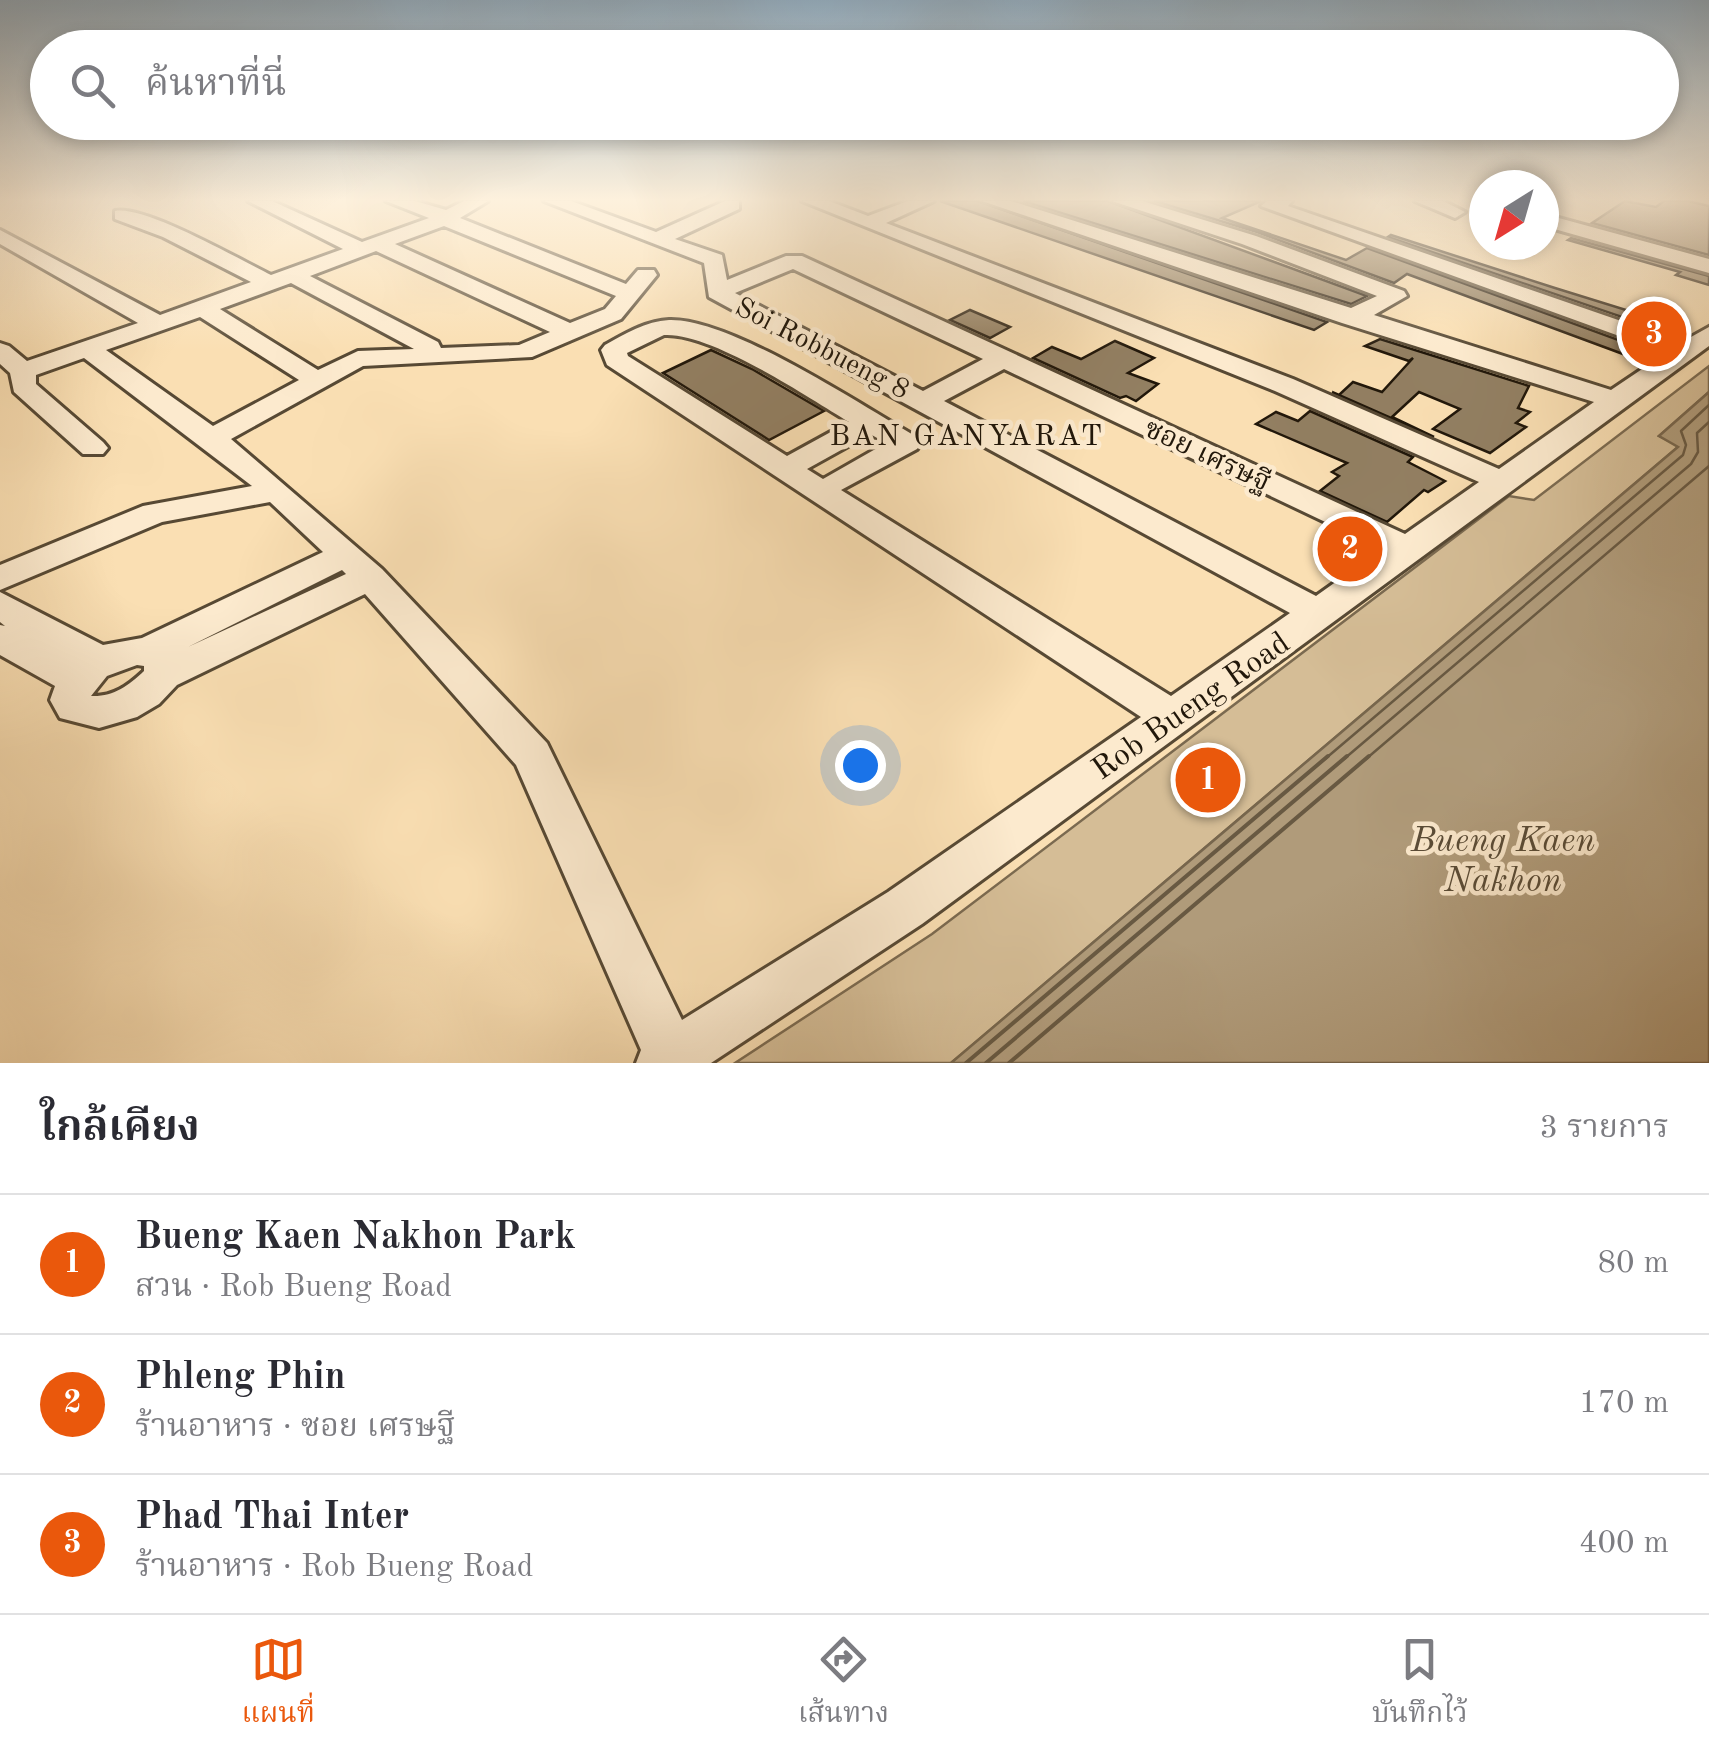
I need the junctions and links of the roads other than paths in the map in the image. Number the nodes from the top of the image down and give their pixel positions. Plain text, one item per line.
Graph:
1 (26, 251) edge
2 (212, 251) edge
3 (359, 251) edge
4 (378, 251) edge
5 (525, 251) edge
6 (689, 251) edge
7 (943, 251) edge
8 (1144, 251) edge
9 (1277, 251) edge
10 (1400, 251) edge
11 (1654, 251) edge
12 (1709, 266) edge
13 (646, 275) dead end
14 (281, 279) junction
15 (716, 280) junction
16 (630, 294) junction
17 (202, 308) junction
18 (1350, 318) junction
19 (158, 324) junction
20 (570, 332) junction
21 (1697, 343) edge
22 (429, 347) dead end
23 (89, 350) junction
24 (0, 352) edge
25 (1005, 358) junction
26 (22, 371) junction
27 (318, 381) junction
28 (926, 400) junction
29 (1614, 400) junction
30 (870, 422) junction
31 (212, 438) junction
32 (94, 448) dead end
33 (783, 470) junction
34 (1499, 480) junction
35 (836, 482) dead end
36 (276, 491) junction
37 (1410, 549) junction
38 (358, 566) junction
39 (0, 578) edge
40 (1319, 613) junction
41 (6, 630) edge
42 (155, 663) junction
43 (90, 670) junction
44 (1172, 718) junction
45 (668, 1060) edge

1 - 19 street
2 - 14 street
3 - 14 street
4 - 20 street
5 - 16 street
6 - 15 street, Soi Robbueng 8
7 - 34 street
8 - 18 street
9 - 18 street
10 - 21 street
11 - 12 street
13 - 16 street
14 - 17 street
14 - 22 street
15 - 25 street, ซอย เศรษฐี
15 - 28 street, Soi Robbueng 8
16 - 20 street
17 - 19 street
17 - 27 street
18 - 29 street
19 - 23 street
20 - 27 street
21 - 29 street, Rob Bueng Road
23 - 26 street
23 - 31 street
24 - 26 street
25 - 28 street
25 - 37 street, ซอย เศรษฐี
26 - 32 street
27 - 31 street
28 - 40 street, Soi Robbueng 8
29 - 34 street, Rob Bueng Road
30 - 33 street
30 - 33 street
30 - 35 street
31 - 36 street
33 - 44 street
34 - 37 street, Rob Bueng Road
36 - 38 street
36 - 39 street
37 - 40 street, Rob Bueng Road
38 - 42 street
38 - 45 street
40 - 44 street, Rob Bueng Road
41 - 43 street
42 - 43 street
42 - 43 street
44 - 45 street, Rob Bueng Road

